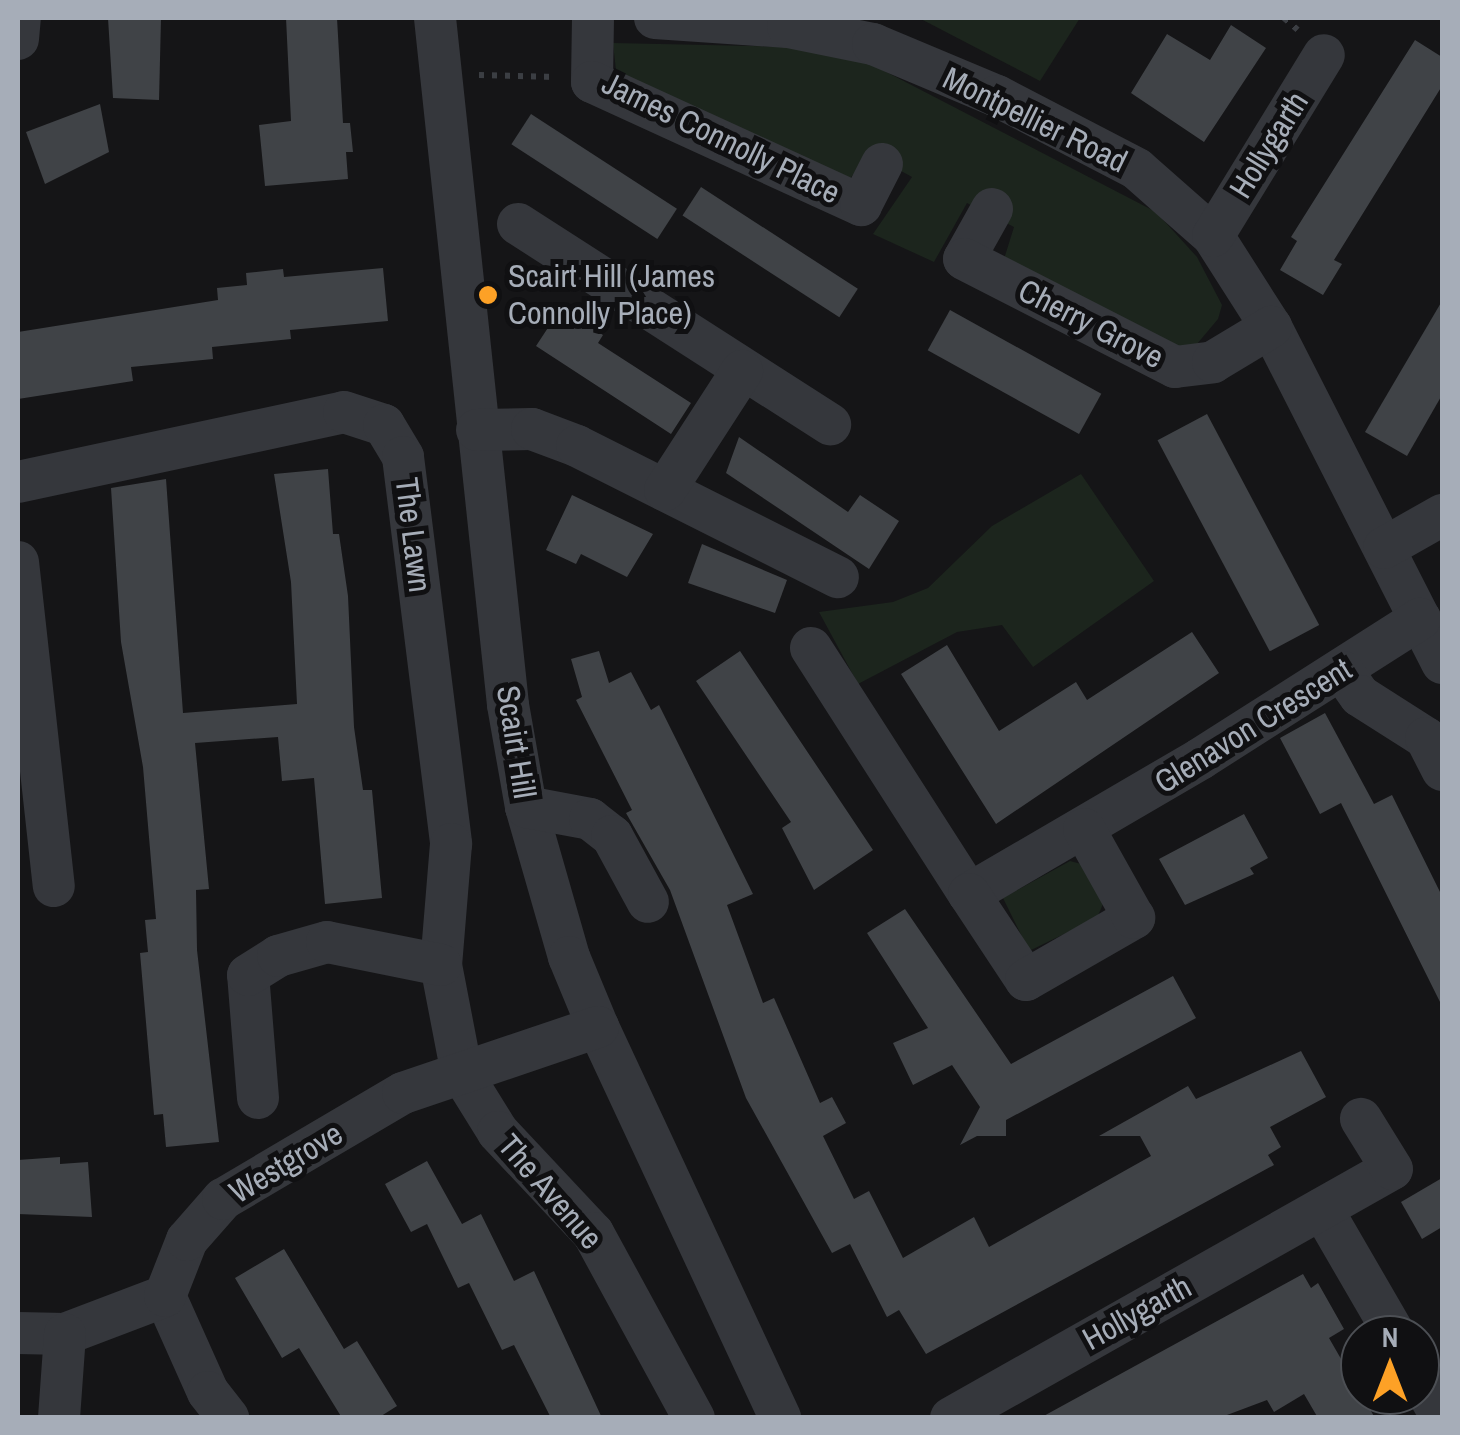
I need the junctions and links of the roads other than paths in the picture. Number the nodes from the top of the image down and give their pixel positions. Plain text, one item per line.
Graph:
1 (20, 18) edge
2 (435, 18) edge
3 (592, 18) edge
4 (655, 18) edge
5 (875, 31) edge
6 (18, 39) edge
7 (1324, 55) dead end
8 (882, 164) dead end
9 (992, 209) dead end
10 (518, 224) dead end
11 (1213, 236) junction
12 (1270, 327) junction
13 (742, 371) junction
14 (830, 424) dead end
15 (477, 430) junction
16 (18, 482) edge
17 (665, 490) junction
18 (1442, 515) edge
19 (1384, 548) junction
20 (18, 562) edge
21 (838, 576) dead end
22 (1420, 619) junction
23 (812, 648) dead end
24 (1442, 663) edge
25 (1343, 672) junction
26 (1442, 770) edge
27 (526, 808) junction
28 (1084, 829) junction
29 (54, 886) dead end
30 (969, 894) junction
31 (648, 902) dead end
32 (441, 966) junction
33 (598, 1027) junction
34 (462, 1074) junction
35 (258, 1098) dead end
36 (1361, 1118) dead end
37 (1322, 1208) junction
38 (165, 1296) junction
39 (1384, 1315) edge
40 (18, 1333) edge
41 (64, 1334) junction
42 (60, 1418) edge
43 (228, 1418) edge
44 (694, 1418) edge
45 (780, 1418) edge
46 (951, 1418) edge

1 - 6 street
2 - 15 street, Scairt Hill
3 - 8 street, James Connolly Place
4 - 5 street, Montpellier Road
5 - 11 street, Montpellier Road
7 - 11 street, Hollygarth
9 - 12 street, Cherry Grove
10 - 13 street
11 - 12 street, Montpellier Road
12 - 19 street, Montpellier Road
13 - 14 street
13 - 17 street
15 - 17 street
15 - 27 street, Scairt Hill
16 - 32 street, The Lawn
17 - 21 street
18 - 19 street
19 - 22 street, Montpellier Road
20 - 29 street
22 - 24 street, Montpellier Road
22 - 25 street, Glenavon Crescent
23 - 30 street
25 - 26 street
25 - 28 street, Glenavon Crescent
27 - 31 street
27 - 33 street, Scairt Hill
28 - 30 street, Glenavon Crescent
28 - 30 street
32 - 34 street, The Lawn
32 - 35 street
33 - 34 street, Westgrove
33 - 45 street, Scairt Hill
34 - 38 street, Westgrove
34 - 44 street, The Avenue
36 - 37 street, Hollygarth
37 - 39 street
37 - 46 street, Hollygarth
38 - 41 street
38 - 43 street
40 - 41 street
41 - 42 street

